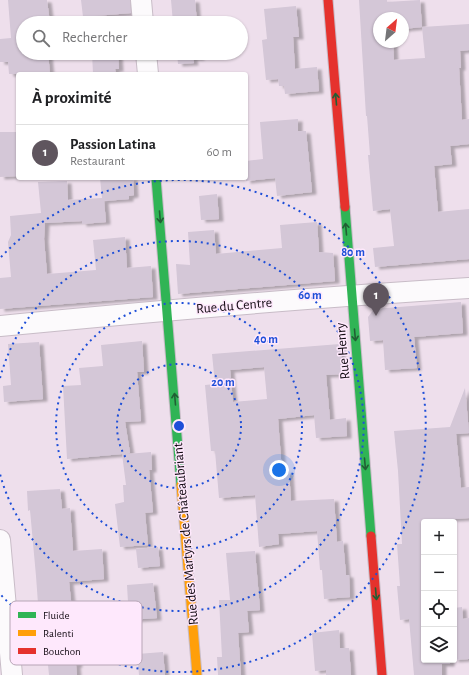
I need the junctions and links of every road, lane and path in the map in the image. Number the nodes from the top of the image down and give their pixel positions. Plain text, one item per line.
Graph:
1 (141, 0) edge
2 (328, 0) edge
3 (142, 16) edge
4 (147, 60) edge
5 (148, 72) edge
6 (156, 180) edge
7 (469, 288) edge
8 (352, 296) junction
9 (167, 310) junction
10 (0, 326) edge
11 (0, 540) edge
12 (10, 652) edge
13 (11, 665) edge
14 (12, 675) edge
15 (197, 675) edge
16 (382, 675) edge

1 - 3 street
8 -> 2 street, Rue Henry
4 - 5 street
6 -> 9 street, Rue des Martyrs de Châteaubriant
7 - 8 street, Rue du Centre
8 - 9 street, Rue du Centre
8 -> 16 street, Rue Henry
9 - 10 street, Rue du Centre
15 -> 9 street, Rue des Martyrs de Châteaubriant
11 - 12 street
13 - 14 street

